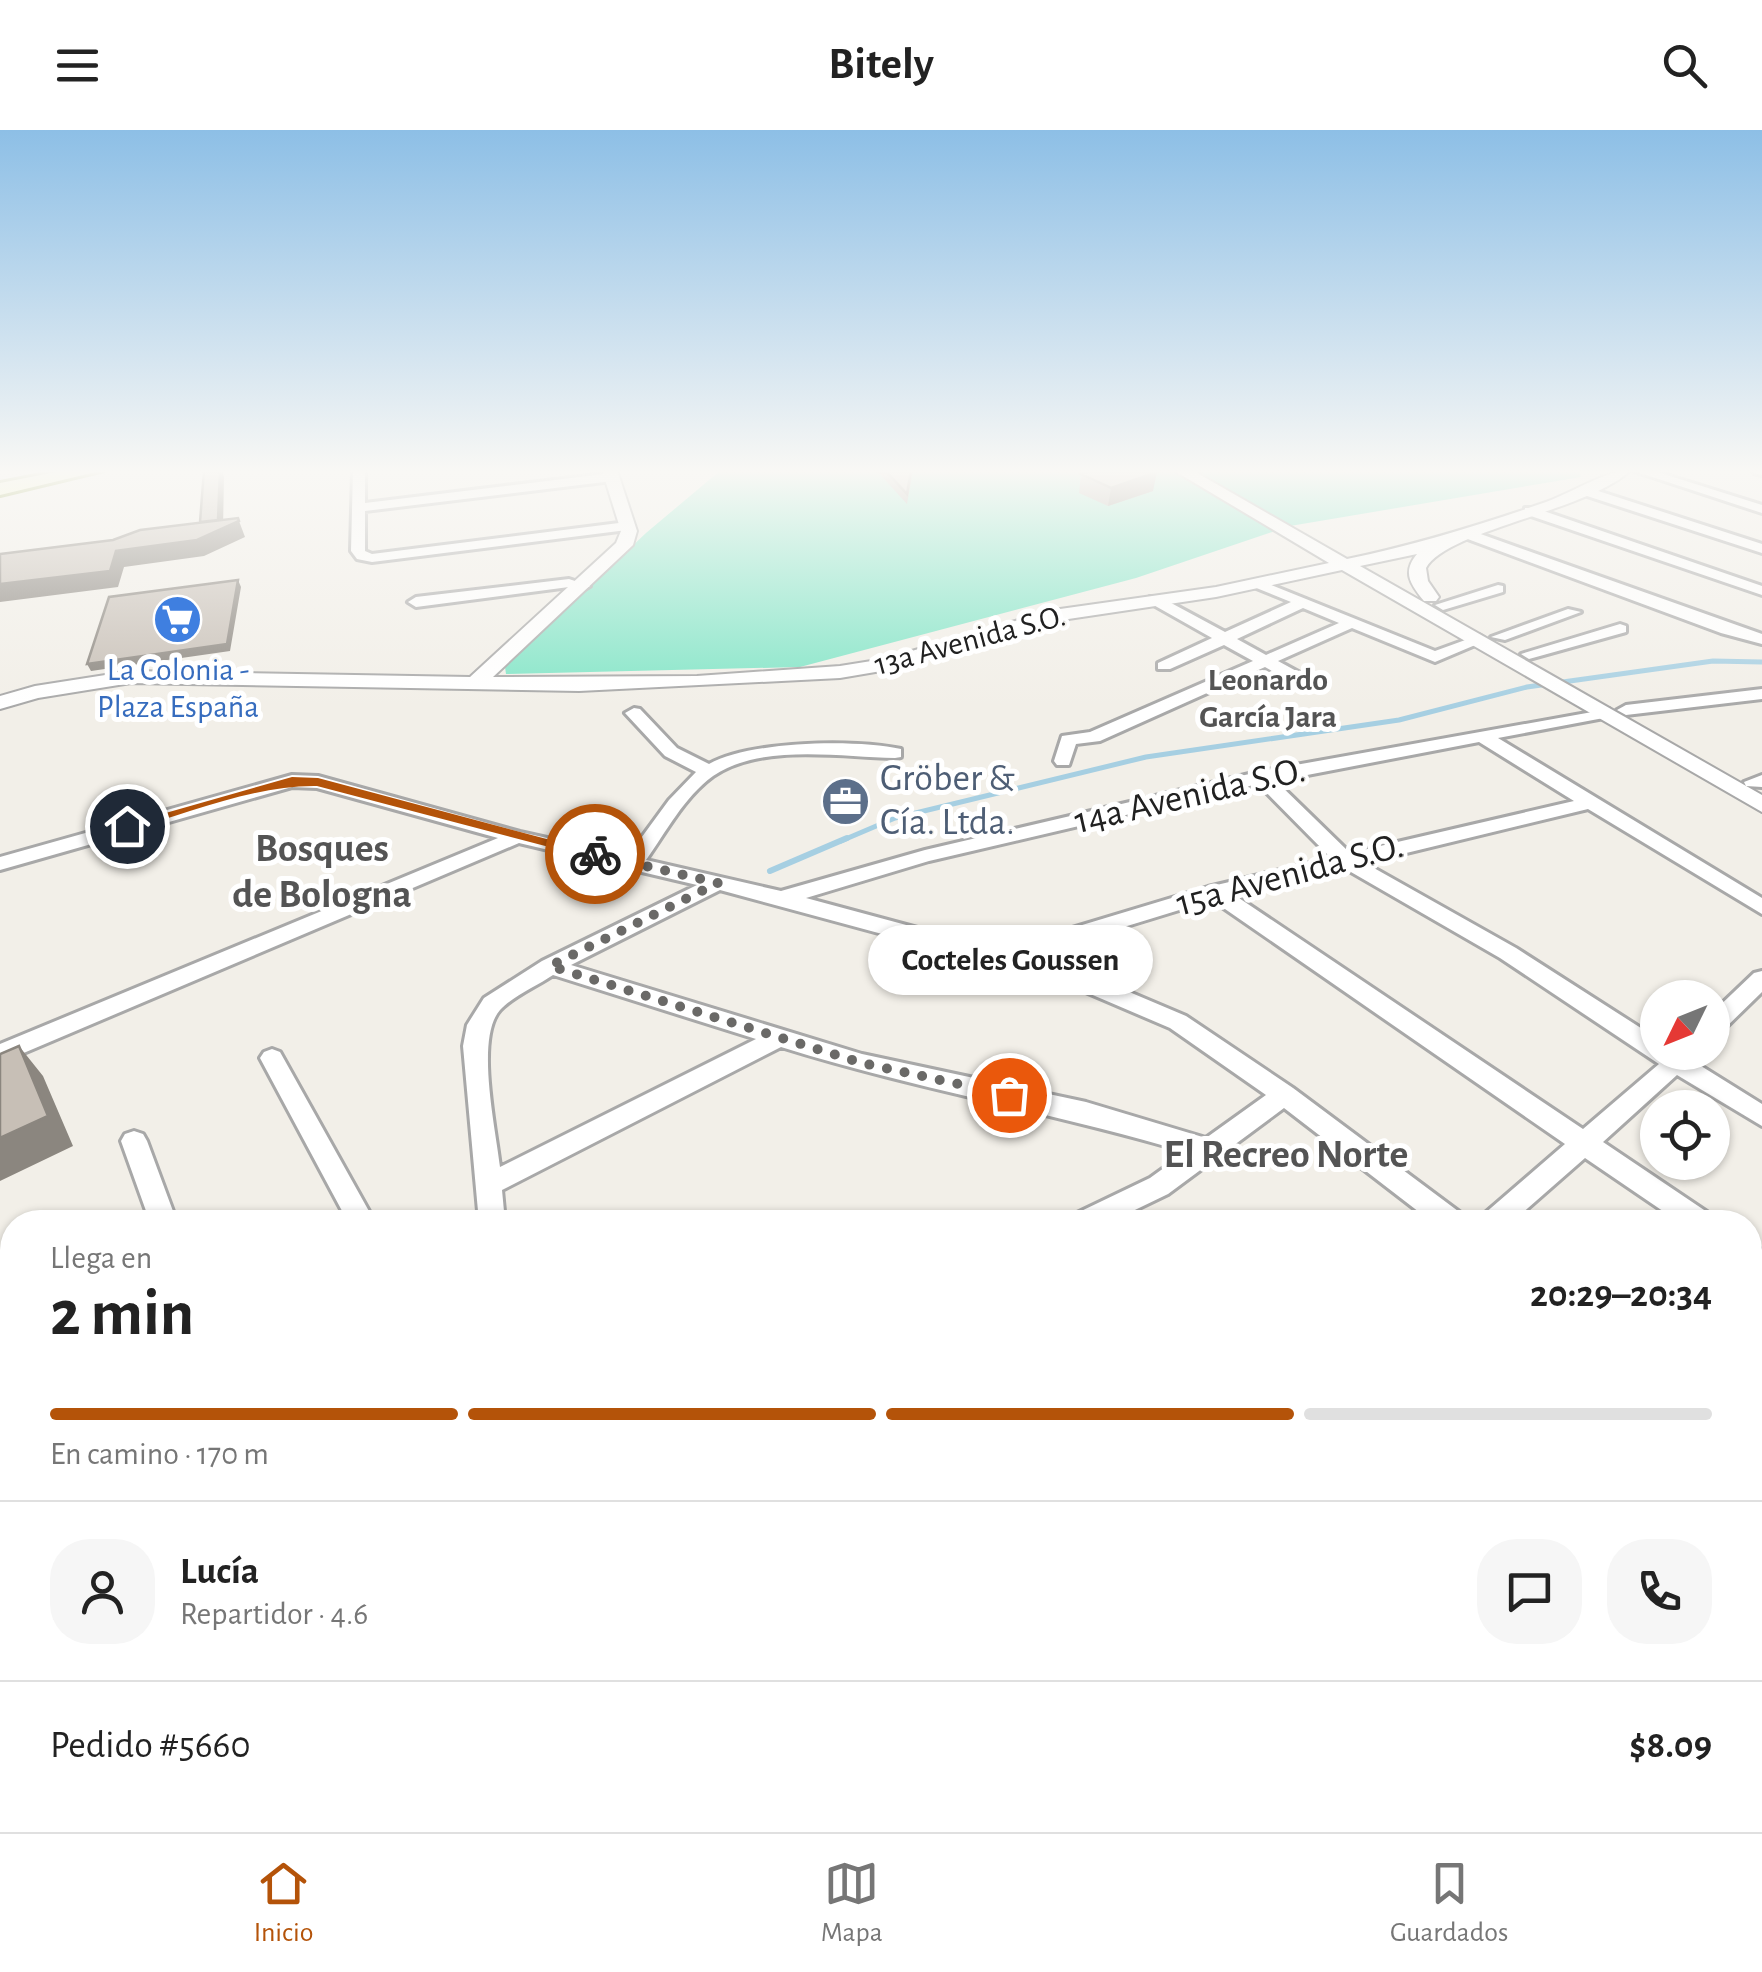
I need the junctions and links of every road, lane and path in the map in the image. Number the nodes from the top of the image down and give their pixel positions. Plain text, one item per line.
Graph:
1 (358, 549) edge
2 (441, 549) edge
3 (620, 549) edge
4 (1301, 549) edge
5 (1322, 549) edge
6 (1358, 549) edge
7 (1380, 549) edge
8 (1433, 549) edge
9 (1510, 549) edge
10 (1641, 549) edge
11 (1744, 549) edge
12 (1362, 551) junction
13 (1733, 553) dead end
14 (1718, 562) dead end
15 (1346, 564) junction
16 (1307, 571) junction
17 (1703, 571) junction
18 (1282, 577) junction
19 (1377, 582) junction
20 (1260, 584) junction
21 (583, 586) junction
22 (1498, 589) dead end
23 (1762, 591) edge
24 (1155, 600) junction
25 (1437, 601) junction
26 (416, 602) dead end
27 (1304, 602) junction
28 (1574, 612) dead end
29 (1353, 622) junction
30 (1620, 629) dead end
31 (1224, 638) junction
32 (1489, 638) junction
33 (1756, 638) edge
34 (1529, 654) junction
35 (499, 658) junction
36 (1265, 661) junction
37 (1164, 666) dead end
38 (1559, 680) junction
39 (1305, 683) dead end
40 (400, 684) junction
41 (474, 684) junction
42 (1762, 694) edge
43 (0, 703) edge
44 (1614, 712) junction
45 (634, 713) dead end
46 (1482, 737) junction
47 (895, 753) dead end
48 (1063, 761) dead end
49 (708, 771) junction
50 (1262, 778) junction
51 (1759, 784) edge
52 (1589, 803) junction
53 (1762, 805) edge
54 (517, 836) junction
55 (1344, 858) junction
56 (634, 863) junction
57 (0, 864) edge
58 (718, 883) junction
59 (1215, 892) junction
60 (781, 898) junction
61 (1762, 907) edge
62 (995, 959) junction
63 (550, 966) junction
64 (1757, 991) edge
65 (1730, 1013) edge
66 (1640, 1036) edge
67 (780, 1038) junction
68 (0, 1054) edge
69 (272, 1058) dead end
70 (1656, 1070) edge
71 (1693, 1070) edge
72 (1284, 1094) junction
73 (1762, 1116) edge
74 (134, 1141) dead end
75 (1584, 1144) junction
76 (1209, 1150) junction
77 (488, 1185) junction
78 (160, 1210) edge
79 (355, 1210) edge
80 (491, 1210) edge
81 (1110, 1210) edge
82 (1436, 1210) edge
83 (1508, 1210) edge
84 (1682, 1210) edge

1 - 2 street
3 - 21 street
4 - 18 street
5 - 15 street
6 - 12 street
7 - 12 street, 13a Avenida S.O.
8 - 25 street
9 - 33 street
10 - 17 street
11 - 13 street
12 - 15 street, 13a Avenida S.O.
12 - 25 street
14 - 17 street
15 - 16 street, 13a Avenida S.O.
15 - 19 street
16 - 18 street, 13a Avenida S.O.
16 - 19 street
17 - 23 street
18 - 20 street, 13a Avenida S.O.
19 - 32 street
20 - 24 street, 13a Avenida S.O.
20 - 27 street
21 - 26 street
21 - 35 street
22 - 25 street
24 - 31 street
24 - 41 street, 13a Avenida S.O.
25 - 32 street
27 - 29 street
27 - 31 street
28 - 32 street
29 - 32 street
29 - 36 street
30 - 34 street
31 - 36 street
31 - 37 street
32 - 34 street
32 - 38 street
34 - 38 street
35 - 40 street
35 - 41 street
36 - 39 street
36 - 48 street
38 - 44 street
40 - 41 street, 13a Avenida S.O.
40 - 43 street
42 - 44 street, 14a Avenida S.O.
44 - 46 street, 14a Avenida S.O.
44 - 51 street
44 - 53 street
45 - 49 street
46 - 50 street, 14a Avenida S.O.
46 - 52 street
47 - 49 street
49 - 56 street
50 - 55 street
50 - 60 street, 14a Avenida S.O.
52 - 55 street, 15a Avenida S.O.
52 - 61 street
54 - 56 street
54 - 57 street
54 - 68 street
55 - 59 street, 15a Avenida S.O.
55 - 66 street
56 - 58 street
58 - 60 street
58 - 63 street
59 - 62 street, 15a Avenida S.O.
59 - 75 street
60 - 62 street
62 - 72 street
63 - 67 street
63 - 77 street
64 - 65 street
67 - 76 street
67 - 77 street
69 - 79 street
70 - 75 street
71 - 73 street
72 - 76 street
72 - 82 street
74 - 78 street
75 - 83 street
75 - 84 street
76 - 81 street
77 - 80 street

